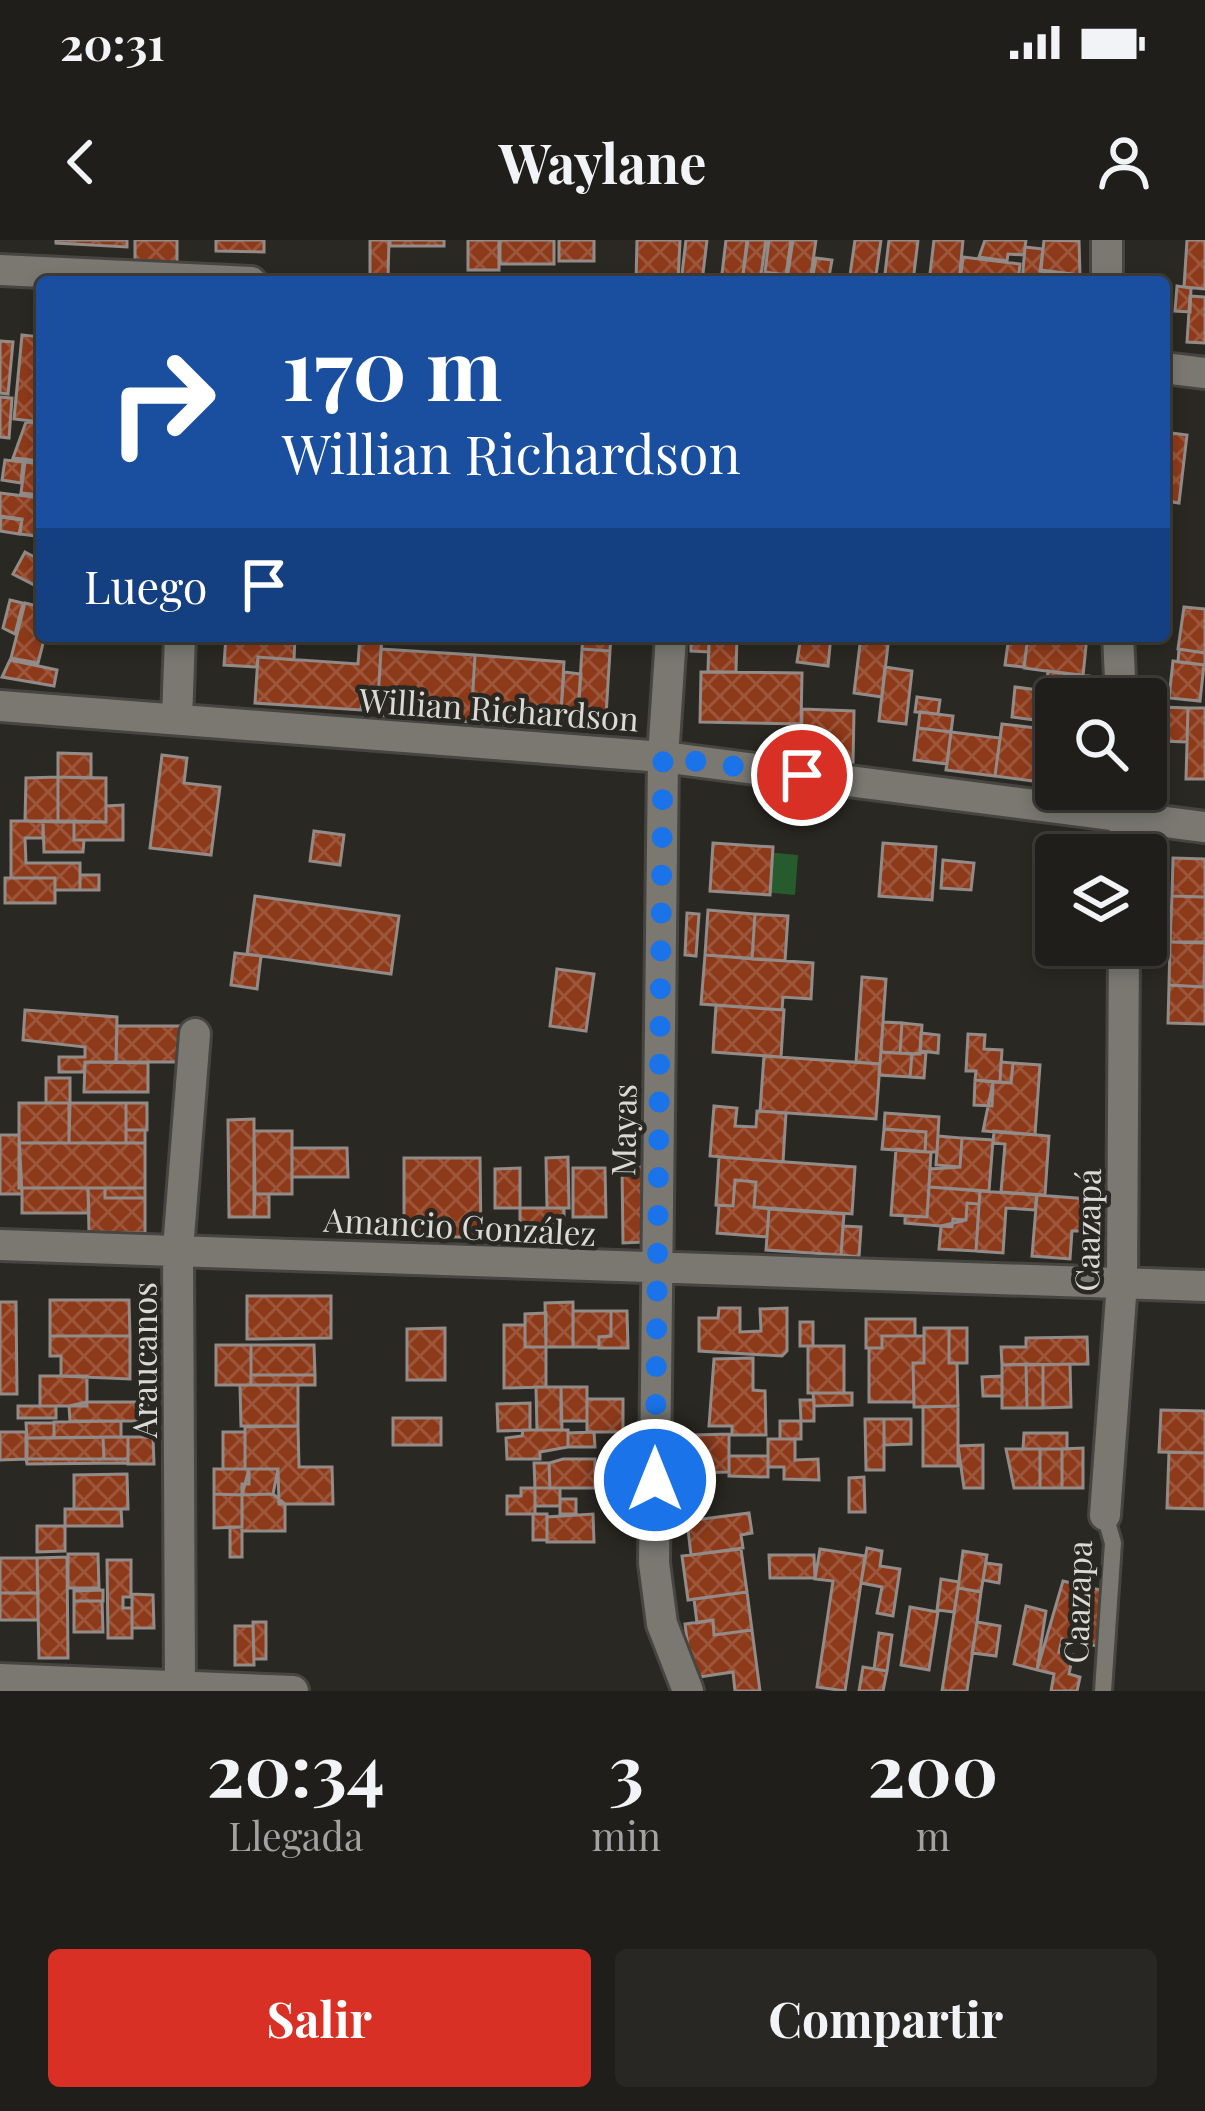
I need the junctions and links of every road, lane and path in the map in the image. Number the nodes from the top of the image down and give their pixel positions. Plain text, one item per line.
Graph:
1 (1107, 240) edge
2 (0, 270) edge
3 (126, 276) edge
4 (1107, 276) edge
5 (1170, 369) edge
6 (1205, 374) edge
7 (179, 642) edge
8 (671, 642) edge
9 (1118, 642) edge
10 (1119, 678) edge
11 (0, 706) edge
12 (177, 719) junction
13 (663, 757) junction
14 (1035, 795) edge
15 (1146, 810) edge
16 (1205, 827) edge
17 (1124, 966) edge
18 (195, 1034) dead end
19 (0, 1245) edge
20 (178, 1249) junction
21 (656, 1270) junction
22 (1122, 1283) junction
23 (1205, 1286) edge
24 (1106, 1515) joint
25 (0, 1679) edge
26 (181, 1686) junction
27 (293, 1691) edge
28 (688, 1691) edge
29 (1103, 1691) edge

1 - 4 street
2 - 3 street
5 - 6 street
7 - 12 street
8 - 13 street, Mayas
9 - 10 street
11 - 12 street, Willian Richardson
12 - 13 street, Willian Richardson
13 - 14 street, Willian Richardson
13 - 21 street, Mayas
15 - 16 street, Willian Richardson
17 - 22 street, Caazapá
18 - 20 street, Araucanos
19 - 20 street, Amancio González
20 - 21 street, Amancio González
20 - 26 street, Araucanos
21 - 22 street, Amancio González
21 - 28 street, Mayas
22 - 23 street, Amancio González
22 - 24 street, Caazapá
24 - 29 lane, Caazapa
25 - 26 street
26 - 27 street

